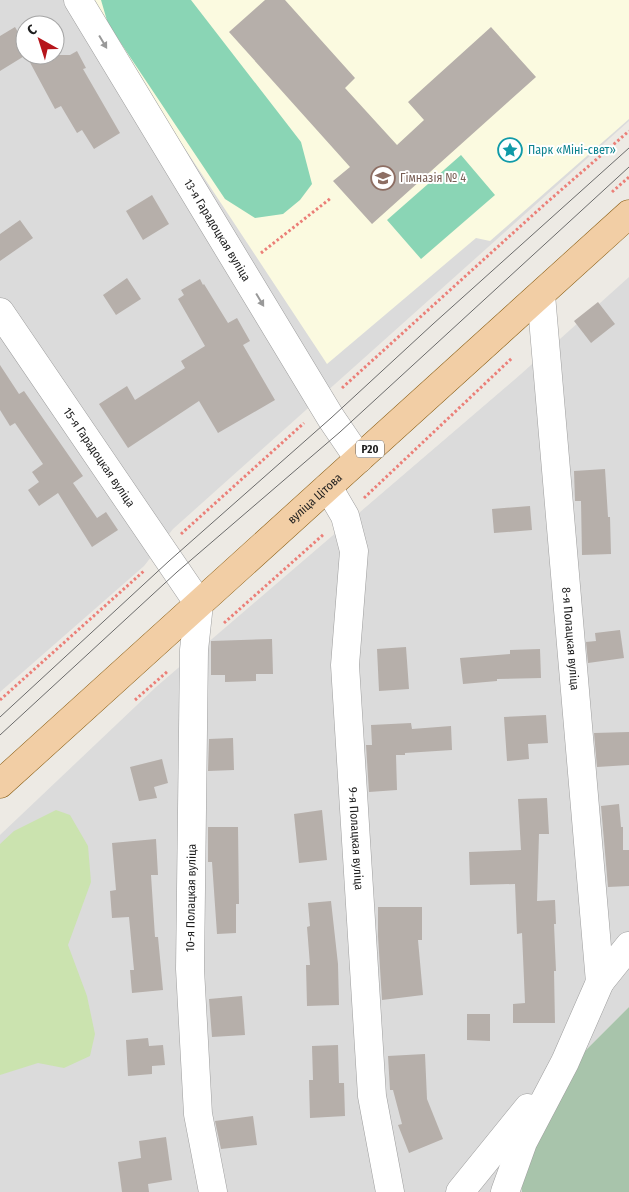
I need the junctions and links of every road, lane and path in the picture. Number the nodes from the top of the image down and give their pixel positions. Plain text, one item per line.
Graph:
1 (78, 0) edge
2 (331, 198) dead end
3 (629, 214) edge
4 (241, 269) junction
5 (541, 295) junction
6 (0, 312) edge
7 (515, 355) dead end
8 (359, 459) junction
9 (328, 487) junction
10 (345, 516) junction
11 (198, 604) junction
12 (223, 624) dead end
13 (194, 650) junction
14 (128, 706) dead end
15 (0, 784) edge
16 (629, 946) edge
17 (600, 982) junction
18 (565, 1062) junction
19 (213, 1192) edge
20 (390, 1192) edge
21 (460, 1192) edge
22 (505, 1192) edge

1 -> 4 street, 13-я Гарадоцкая вуліца
2 - 4 path
3 - 5 main road, вуліца Цітова / Р20
4 -> 8 street, 13-я Гарадоцкая вуліца
5 - 8 main road, вуліца Цітова / Р20
5 - 17 street, 8-я Полацкая вуліца
6 - 11 street, 15-я Гарадоцкая вуліца
7 - 10 path
8 - 9 main road, вуліца Цітова / Р20
9 - 10 street, 9-я Полацкая вуліца
9 - 11 main road, вуліца Цітова / Р20
10 - 12 path
10 - 20 street, 9-я Полацкая вуліца
11 - 13 street, 10-я Полацкая вуліца
11 - 15 main road, вуліца Цітова / Р20
13 - 14 path
13 - 19 street, 10-я Полацкая вуліца
16 - 17 street
17 - 18 street
18 - 21 street
18 - 22 street

